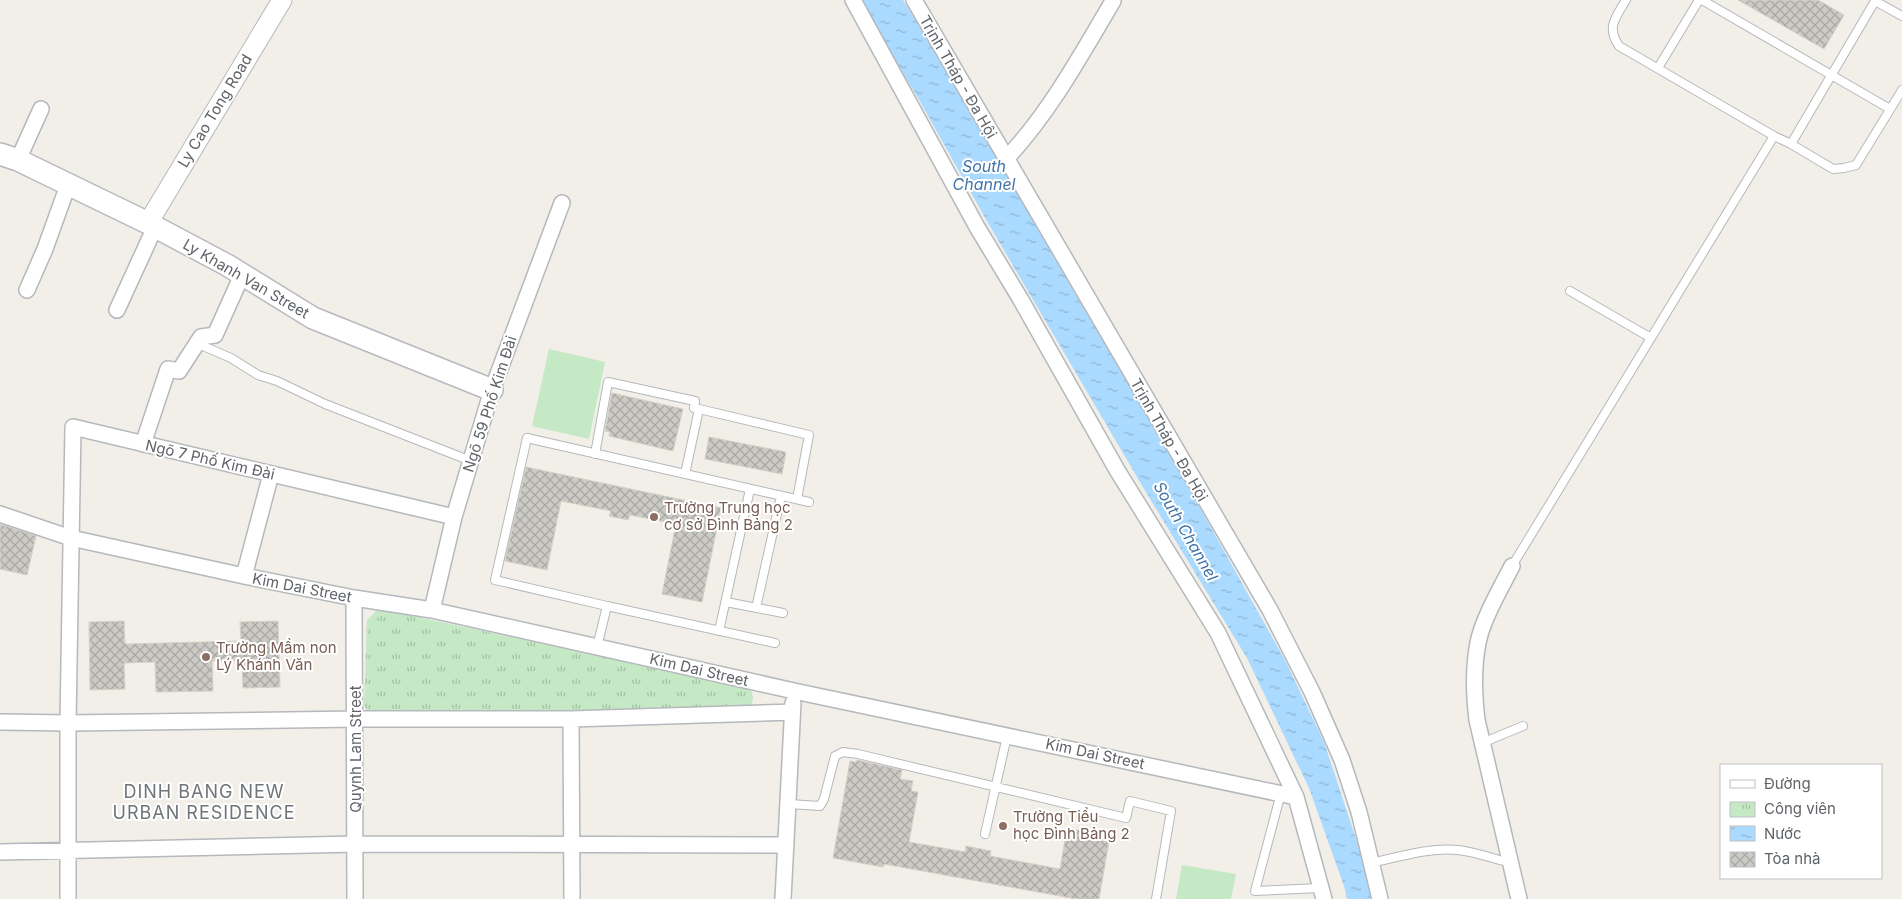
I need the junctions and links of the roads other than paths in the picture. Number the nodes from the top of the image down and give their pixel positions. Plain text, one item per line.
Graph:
1 (282, 0) edge
2 (853, 0) edge
3 (914, 0) edge
4 (1626, 0) edge
5 (1700, 0) edge
6 (1114, 1) edge
7 (1875, 1) edge
8 (1902, 16) edge
9 (1658, 68) junction
10 (1831, 75) junction
11 (1902, 90) edge
12 (41, 109) dead end
13 (1890, 110) junction
14 (1774, 136) junction
15 (1791, 144) junction
16 (1006, 159) junction
17 (6, 160) edge
18 (68, 185) junction
19 (562, 202) dead end
20 (151, 225) junction
21 (242, 275) junction
22 (27, 290) dead end
23 (1570, 292) dead end
24 (117, 310) dead end
25 (1651, 338) junction
26 (196, 343) junction
27 (492, 390) junction
28 (699, 409) junction
29 (143, 444) junction
30 (595, 454) junction
31 (472, 460) junction
32 (271, 474) junction
33 (685, 474) junction
34 (750, 489) junction
35 (781, 496) junction
36 (797, 499) junction
37 (809, 502) dead end
38 (0, 514) edge
39 (454, 517) junction
40 (71, 538) junction
41 (1512, 566) joint
42 (244, 576) junction
43 (354, 598) junction
44 (726, 602) junction
45 (607, 606) junction
46 (756, 608) junction
47 (432, 610) junction
48 (783, 613) dead end
49 (719, 631) junction
50 (775, 643) dead end
51 (597, 647) junction
52 (794, 691) junction
53 (792, 712) junction
54 (356, 719) junction
55 (571, 719) junction
56 (0, 722) edge
57 (68, 723) junction
58 (1523, 726) dead end
59 (1007, 736) junction
60 (1482, 743) junction
61 (996, 787) junction
62 (1288, 795) junction
63 (789, 804) junction
64 (985, 834) dead end
65 (356, 844) junction
66 (572, 844) junction
67 (786, 845) junction
68 (68, 851) junction
69 (0, 852) edge
70 (1511, 862) junction
71 (1371, 863) junction
72 (1323, 893) edge
73 (68, 899) edge
74 (355, 899) edge
75 (572, 899) edge
76 (783, 899) edge
77 (1156, 899) edge
78 (1380, 899) edge
79 (1519, 899) edge

1 - 20 street, Ly Cao Tong Road
2 - 62 street
3 - 16 street, Trịnh Tháp - Đa Hội
4 - 9 lane
5 - 9 lane
5 - 10 lane
6 - 16 street
7 - 8 lane
7 - 10 lane
9 - 14 lane
10 - 13 lane
10 - 15 lane
11 - 13 lane
12 - 17 street
13 - 15 lane
14 - 15 lane
14 - 25 lane
16 - 71 street, Trịnh Tháp - Đa Hội
17 - 18 main road, Ly Khanh Van Street
18 - 20 main road, Ly Khanh Van Street
18 - 22 street
19 - 27 street, Ngõ 59 Phố Kim Đài
20 - 21 main road, Ly Khanh Van Street
20 - 24 street
21 - 26 street
21 - 27 main road, Ly Khanh Van Street
23 - 25 lane
25 - 41 lane
26 - 29 street
26 - 31 lane
27 - 31 street, Ngõ 59 Phố Kim Đài
28 - 30 lane
28 - 33 lane
28 - 36 lane
29 - 32 street, Ngõ 7 Phố Kim Đài
29 - 40 street, Ngõ 7 Phố Kim Đài
30 - 33 lane
30 - 45 lane
31 - 39 street, Ngõ 59 Phố Kim Đài
32 - 39 street, Ngõ 7 Phố Kim Đài
32 - 42 street
33 - 34 lane
34 - 35 lane
34 - 44 lane
35 - 36 lane
35 - 46 lane
36 - 37 lane
38 - 40 street, Kim Dai Street
39 - 47 street, Ngõ 59 Phố Kim Đài
40 - 42 street, Kim Dai Street
40 - 57 street
41 - 60 street
42 - 43 street, Kim Dai Street
43 - 47 street, Kim Dai Street
43 - 54 street, Quynh Lam Street
44 - 46 lane
44 - 49 lane
45 - 49 lane
45 - 51 lane
46 - 48 lane
47 - 51 street, Kim Dai Street
49 - 50 lane
51 - 52 street, Kim Dai Street
52 - 53 street
52 - 59 street, Kim Dai Street
53 - 55 street
53 - 63 street
54 - 55 street
54 - 57 street
54 - 65 street, Quynh Lam Street
55 - 66 street
56 - 57 street
57 - 68 street
58 - 60 lane
59 - 61 lane
59 - 62 street, Kim Dai Street
60 - 70 street
61 - 63 lane
61 - 64 lane
61 - 77 lane
62 - 72 street
62 - 72 lane
63 - 67 street
65 - 66 street
65 - 68 street
65 - 74 street, Quynh Lam Street
66 - 67 street
66 - 75 street
67 - 76 street
68 - 69 street
68 - 73 street
70 - 71 lane
70 - 79 street
71 - 78 street, Trịnh Tháp - Đa Hội

